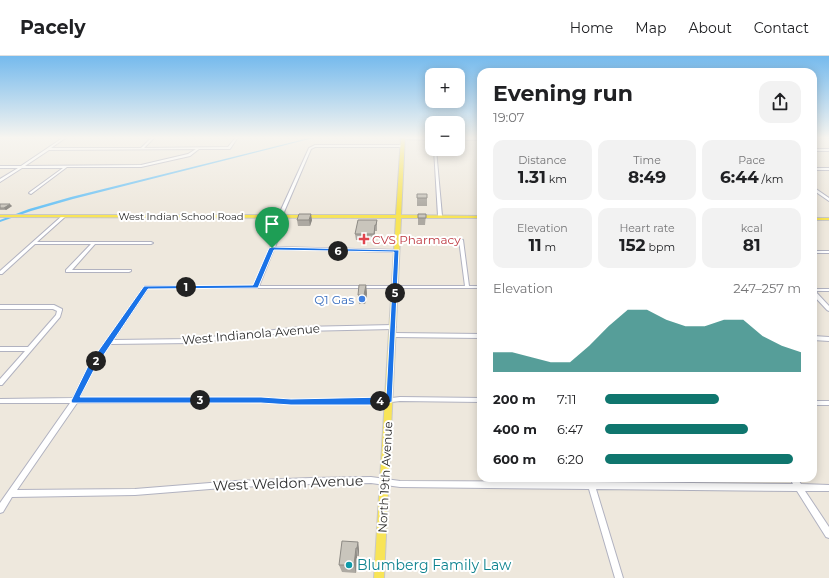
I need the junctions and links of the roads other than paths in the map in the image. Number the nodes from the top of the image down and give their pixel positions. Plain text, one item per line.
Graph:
1 (30, 161) edge
2 (161, 161) edge
3 (304, 161) edge
4 (402, 161) edge
5 (436, 161) edge
6 (0, 167) edge
7 (21, 167) junction
8 (66, 167) junction
9 (817, 169) edge
10 (829, 169) edge
11 (0, 181) edge
12 (817, 192) edge
13 (31, 193) dead end
14 (829, 200) edge
15 (0, 216) edge
16 (64, 216) junction
17 (282, 216) junction
18 (399, 216) junction
19 (440, 216) junction
20 (477, 217) edge
21 (817, 218) edge
22 (829, 219) edge
23 (461, 240) dead end
24 (34, 243) junction
25 (94, 243) junction
26 (151, 243) dead end
27 (272, 248) junction
28 (397, 251) junction
29 (817, 252) edge
30 (829, 252) edge
31 (129, 271) dead end
32 (0, 273) edge
33 (395, 286) junction
34 (256, 287) junction
35 (467, 287) junction
36 (477, 287) edge
37 (829, 290) edge
38 (817, 291) edge
39 (817, 296) edge
40 (0, 307) edge
41 (829, 309) edge
42 (393, 331) junction
43 (477, 336) edge
44 (817, 338) edge
45 (829, 339) edge
46 (109, 342) junction
47 (0, 349) edge
48 (29, 349) junction
49 (0, 383) edge
50 (389, 400) junction
51 (477, 400) edge
52 (0, 401) edge
53 (75, 401) junction
54 (817, 403) edge
55 (829, 403) edge
56 (385, 482) junction
57 (590, 482) edge
58 (795, 482) edge
59 (591, 486) junction
60 (799, 488) junction
61 (829, 488) edge
62 (11, 494) junction
63 (0, 509) edge
64 (829, 534) edge
65 (379, 578) edge
66 (620, 578) edge

1 - 7 street
2 - 8 street
3 - 17 street
4 - 18 main road, North 19th Avenue
5 - 19 street
6 - 7 street
7 - 8 street
7 - 11 street
8 - 13 street
9 - 10 street
12 - 14 street
15 - 16 main road, West Indian School Road
16 - 17 main road, West Indian School Road
16 - 24 street
17 - 18 main road, West Indian School Road
17 - 27 street
18 - 19 main road, West Indian School Road
18 - 28 main road, North 19th Avenue
19 - 20 main road, West Indian School Road
21 - 22 main road
23 - 35 street
24 - 25 street
24 - 32 street
25 - 26 street
25 - 31 street
27 - 28 street
27 - 34 street
28 - 33 main road, North 19th Avenue
29 - 30 street
33 - 34 street
33 - 35 street
33 - 42 main road, North 19th Avenue
34 - 46 street
35 - 36 street
37 - 38 street
39 - 41 street
40 - 48 street
42 - 43 street, West Indianola Avenue
42 - 46 street, West Indianola Avenue
42 - 50 main road, North 19th Avenue
44 - 45 street
46 - 53 street
47 - 48 street
48 - 49 street
50 - 51 street
50 - 53 street
50 - 56 main road, North 19th Avenue
52 - 53 street
53 - 62 street
54 - 55 street
56 - 59 street, West Weldon Avenue
56 - 62 street, West Weldon Avenue
56 - 65 main road, North 19th Avenue
57 - 59 street
58 - 60 street
59 - 60 street, West Weldon Avenue
59 - 66 street
60 - 61 street, West Weldon Avenue
60 - 64 street
62 - 63 street

